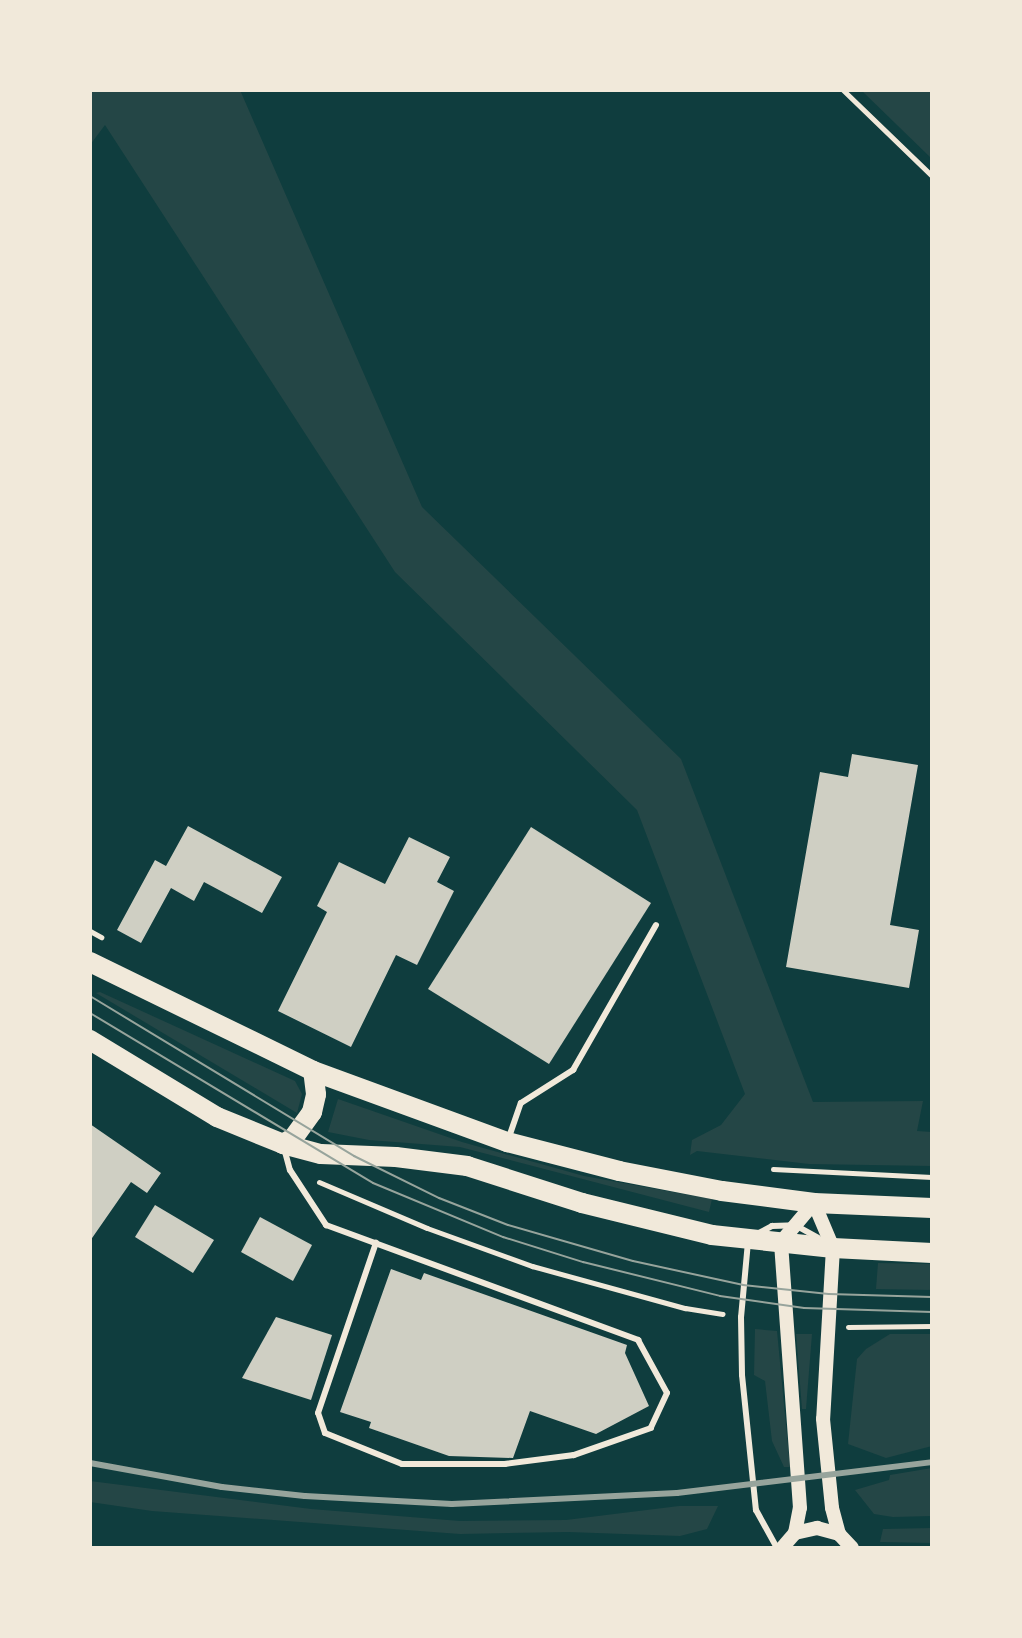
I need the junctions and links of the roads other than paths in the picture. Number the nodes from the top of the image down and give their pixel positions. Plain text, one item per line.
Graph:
1 (656, 925) dead end
2 (90, 962) edge
3 (90, 1040) edge
4 (313, 1071) junction
5 (507, 1142) junction
6 (283, 1144) junction
7 (814, 1203) junction
8 (932, 1208) edge
9 (795, 1225) junction
10 (749, 1239) junction
11 (781, 1242) junction
12 (376, 1243) junction
13 (833, 1248) junction
14 (932, 1253) edge
15 (795, 1533) junction
16 (839, 1534) junction
17 (779, 1548) edge
18 (852, 1548) edge

1 - 5 lane
2 - 4 main road
3 - 6 main road
4 - 5 main road
4 - 6 main road
5 - 7 main road
6 - 10 main road
6 - 12 lane
7 - 8 main road
7 - 9 street
7 - 13 street
9 - 10 lane
9 - 11 street
9 - 13 lane
10 - 11 main road
10 - 17 lane
11 - 13 main road
11 - 15 street
12 - 12 lane
13 - 14 main road
13 - 16 street
15 - 16 street
15 - 17 street
16 - 18 street

